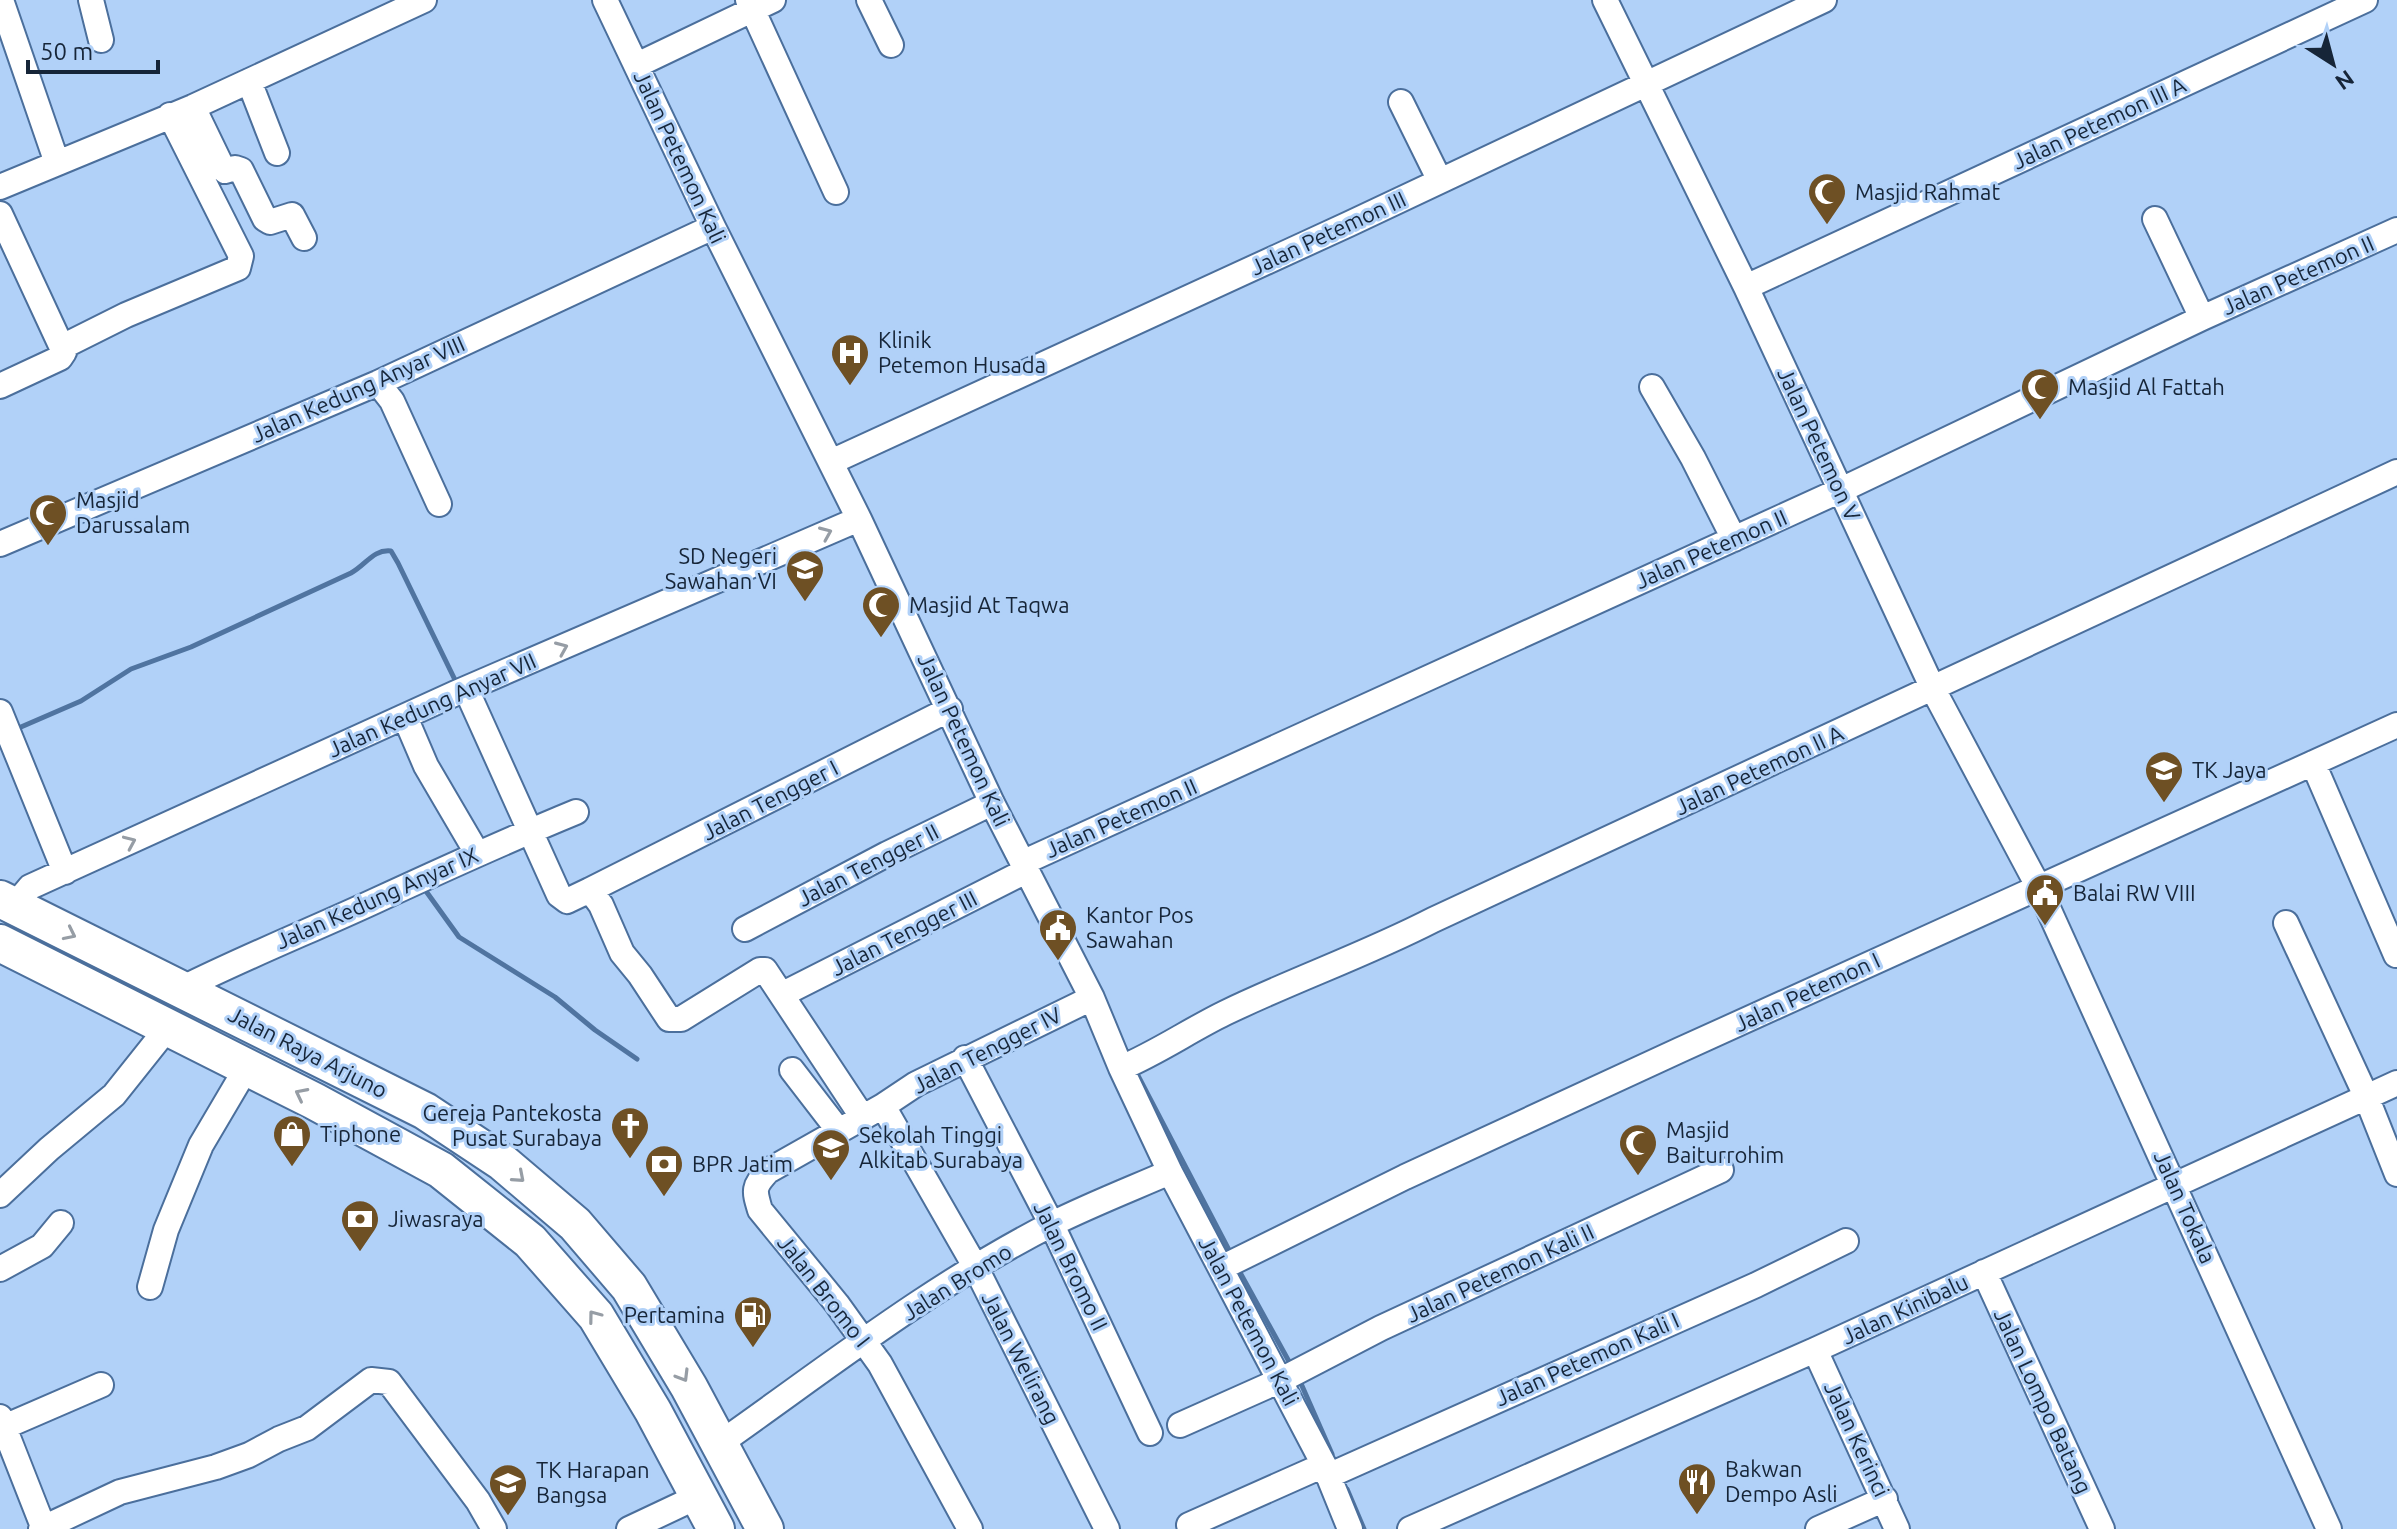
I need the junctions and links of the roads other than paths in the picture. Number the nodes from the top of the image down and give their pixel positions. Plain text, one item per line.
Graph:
1 (1, 0) edge
2 (91, 0) edge
3 (424, 0) edge
4 (605, 0) edge
5 (869, 0) edge
6 (1605, 0) edge
7 (1824, 0) edge
8 (2365, 0) edge
9 (758, 3) edge
10 (101, 40) dead end
11 (891, 45) dead end
12 (642, 62) junction
13 (249, 81) junction
14 (1645, 86) junction
15 (1401, 102) dead end
16 (193, 107) junction
17 (170, 115) junction
18 (277, 153) dead end
19 (57, 163) junction
20 (1440, 181) junction
21 (0, 187) edge
22 (836, 192) dead end
23 (0, 214) edge
24 (2155, 219) dead end
25 (713, 227) junction
26 (2397, 230) edge
27 (304, 238) dead end
28 (1746, 287) junction
29 (2202, 318) junction
30 (62, 347) junction
31 (378, 383) junction
32 (0, 386) edge
33 (1652, 387) dead end
34 (837, 460) junction
35 (2397, 472) edge
36 (1841, 490) junction
37 (439, 504) dead end
38 (859, 519) junction
39 (1734, 539) junction
40 (0, 544) edge
41 (1933, 689) junction
42 (462, 691) junction
43 (950, 709) junction
44 (405, 717) junction
45 (6, 725) edge
46 (2397, 725) edge
47 (2313, 763) junction
48 (992, 803) junction
49 (576, 812) dead end
50 (528, 831) junction
51 (477, 853) junction
52 (1027, 863) junction
53 (65, 872) junction
54 (2038, 886) junction
55 (590, 890) junction
56 (7, 902) edge
57 (2286, 923) dead end
58 (745, 929) dead end
59 (0, 943) edge
60 (2396, 955) edge
61 (181, 989) junction
62 (783, 994) junction
63 (1092, 998) junction
64 (169, 1026) junction
65 (965, 1058) junction
66 (1128, 1065) junction
67 (247, 1067) junction
68 (792, 1070) dead end
69 (2397, 1083) edge
70 (2366, 1096) junction
71 (873, 1112) junction
72 (839, 1131) junction
73 (1721, 1170) dead end
74 (1170, 1172) junction
75 (2397, 1174) edge
76 (2176, 1186) junction
77 (0, 1195) edge
78 (61, 1223) dead end
79 (1052, 1225) junction
80 (1846, 1241) dead end
81 (1232, 1262) junction
82 (976, 1268) junction
83 (0, 1269) edge
84 (1984, 1272) junction
85 (150, 1287) dead end
86 (865, 1341) junction
87 (1815, 1350) junction
88 (1290, 1375) junction
89 (101, 1385) dead end
90 (2, 1422) edge
91 (1180, 1425) dead end
92 (1150, 1433) dead end
93 (719, 1444) junction
94 (1332, 1471) junction
95 (699, 1496) junction
96 (1885, 1499) junction
97 (1189, 1525) dead end
98 (43, 1529) edge
99 (494, 1529) edge
100 (629, 1529) edge
101 (716, 1529) edge
102 (765, 1529) edge
103 (970, 1529) edge
104 (1107, 1529) edge
105 (1350, 1529) edge
106 (1410, 1529) edge
107 (1818, 1529) edge
108 (1897, 1529) edge
109 (2102, 1529) edge
110 (2329, 1529) edge

1 - 19 street
2 - 10 street
3 - 13 street
4 - 12 street, Jalan Petemon Kali
5 - 11 street
6 - 14 street, Jalan Petemon V
7 - 14 street, Jalan Petemon III
8 - 28 street, Jalan Petemon III A
9 - 12 street
9 - 22 street
12 - 25 street, Jalan Petemon Kali
13 - 16 street
13 - 18 street
14 - 20 street, Jalan Petemon III
14 - 28 street, Jalan Petemon V
15 - 20 street
16 - 17 street
16 - 27 street
17 - 19 street
17 - 30 street
19 - 21 street
20 - 34 street, Jalan Petemon III
23 - 30 street
24 - 29 street
25 - 31 street, Jalan Kedung Anyar VIII
25 - 34 street, Jalan Petemon Kali
26 - 29 street, Jalan Petemon II
28 - 36 street, Jalan Petemon V
29 - 36 street, Jalan Petemon II
30 - 32 street
31 - 37 street
31 - 40 street, Jalan Kedung Anyar VIII
33 - 39 street
34 - 38 street, Jalan Petemon Kali
35 - 41 street, Jalan Petemon II A
36 - 39 street, Jalan Petemon II
36 - 41 street, Jalan Petemon V
42 -> 38 street, Jalan Kedung Anyar VII
38 - 43 street, Jalan Petemon Kali
39 - 52 street, Jalan Petemon II
41 - 54 street, Jalan Petemon V
41 - 66 street, Jalan Petemon II A
42 - 44 street, Jalan Kedung Anyar VII
42 - 50 street
43 - 48 street, Jalan Petemon Kali
43 - 55 street, Jalan Tengger I
44 - 51 street
53 -> 44 street, Jalan Kedung Anyar VII
45 - 53 street
46 - 47 street, Jalan Petemon I
47 - 54 street, Jalan Petemon I
47 - 60 street
48 - 52 street, Jalan Petemon Kali
48 - 58 street, Jalan Tengger II
49 - 50 street, Jalan Kedung Anyar IX
50 - 51 street, Jalan Kedung Anyar IX
50 - 55 street
51 - 61 street, Jalan Kedung Anyar IX
52 - 62 street, Jalan Tengger III
52 - 63 street, Jalan Petemon Kali
53 - 56 street, Jalan Kedung Anyar VII
54 - 76 street, Jalan Tokala
54 - 81 street, Jalan Petemon I
55 - 62 street, Jalan Welirang
56 -> 61 highway, Jalan Raya Arjuno
57 - 70 street
59 - 64 highway, Jalan Raya Arjuno
61 -> 93 highway, Jalan Raya Arjuno
62 - 71 street, Jalan Welirang
63 - 65 street, Jalan Tengger IV
63 - 66 street, Jalan Petemon Kali
64 - 67 highway, Jalan Raya Arjuno
64 - 77 street
65 - 71 street, Jalan Tengger IV
65 - 79 street, Jalan Bromo II
66 - 74 street, Jalan Petemon Kali
67 - 85 street
95 -> 67 highway, Jalan Raya Arjuno
68 - 72 street
69 - 70 street, Jalan Kinibalu
70 - 75 street
70 - 76 street, Jalan Kinibalu
71 - 72 street, Jalan Bromo I
71 - 82 street, Jalan Welirang
72 - 86 street, Jalan Bromo I
73 - 88 street, Jalan Petemon Kali II
74 - 79 street, Jalan Bromo
74 - 81 street, Jalan Petemon Kali
76 - 84 street, Jalan Kinibalu
76 - 110 street, Jalan Tokala
78 - 83 street
79 - 82 street, Jalan Bromo
79 - 92 street, Jalan Bromo II
80 - 94 street, Jalan Petemon Kali I
81 - 88 street, Jalan Petemon Kali
82 - 86 street, Jalan Bromo
82 - 104 street, Jalan Welirang
84 - 87 street, Jalan Kinibalu
84 - 109 street, Jalan Lompo Batang
86 - 93 street, Jalan Bromo
86 - 103 street, Jalan Bromo I
87 - 96 street, Jalan Kerinci
87 - 106 street, Jalan Kinibalu
88 - 91 street, Jalan Petemon Kali II
88 - 94 street, Jalan Petemon Kali
89 - 90 street
90 - 98 street
93 - 102 highway, Jalan Raya Arjuno
94 - 97 street, Jalan Petemon Kali I
94 - 105 street, Jalan Petemon Kali
95 - 100 street
95 - 101 highway, Jalan Raya Arjuno
96 - 107 street
96 - 108 street, Jalan Kerinci
98 - 99 street

